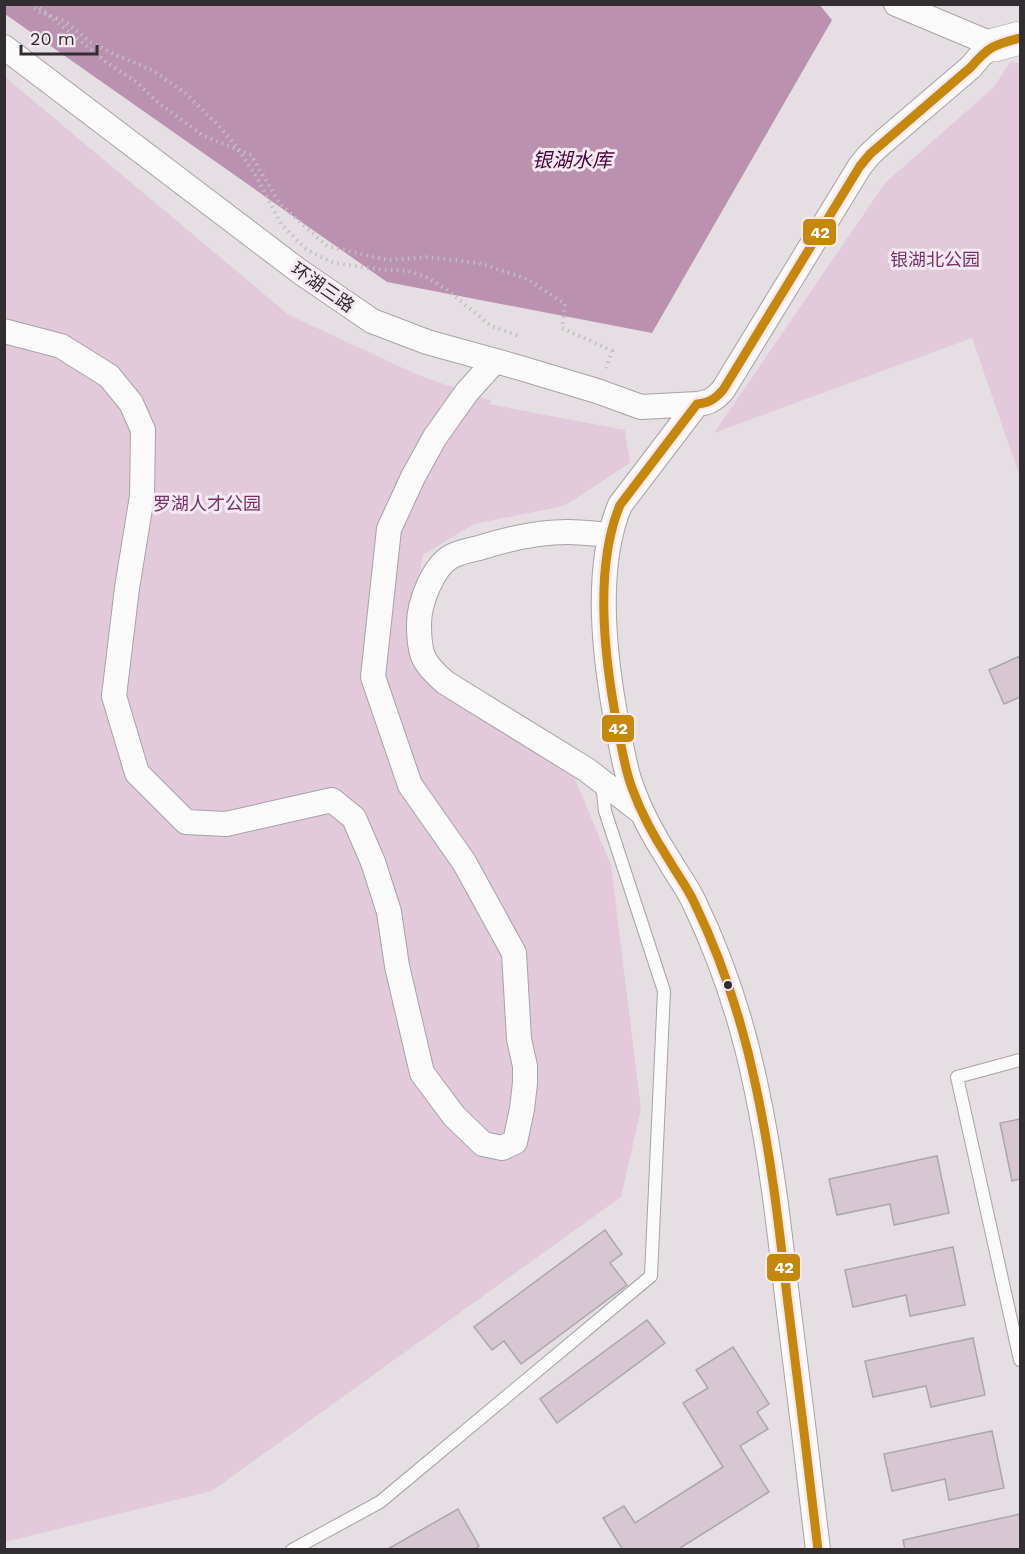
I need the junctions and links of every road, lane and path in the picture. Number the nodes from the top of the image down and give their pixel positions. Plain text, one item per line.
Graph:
1 (30, 4) edge
2 (35, 4) edge
3 (896, 4) edge
4 (1007, 41) edge
5 (8, 50) edge
6 (4, 331) edge
7 (521, 337) dead end
8 (612, 351) dead end
9 (495, 361) junction
10 (698, 404) junction
11 (610, 535) junction
12 (602, 782) junction
13 (642, 812) junction
14 (1020, 1060) edge
15 (1020, 1360) edge
16 (292, 1550) edge
17 (818, 1550) edge

1 - 7 path, bridge
2 - 8 path, bridge
3 - 4 street
4 - 10 street
5 - 9 street, 环湖三路
6 - 9 street
9 - 10 street, 环湖三路
10 - 11 street
11 - 12 street
11 - 13 street
12 - 13 street
12 - 16 lane
13 - 17 street
14 - 15 lane

